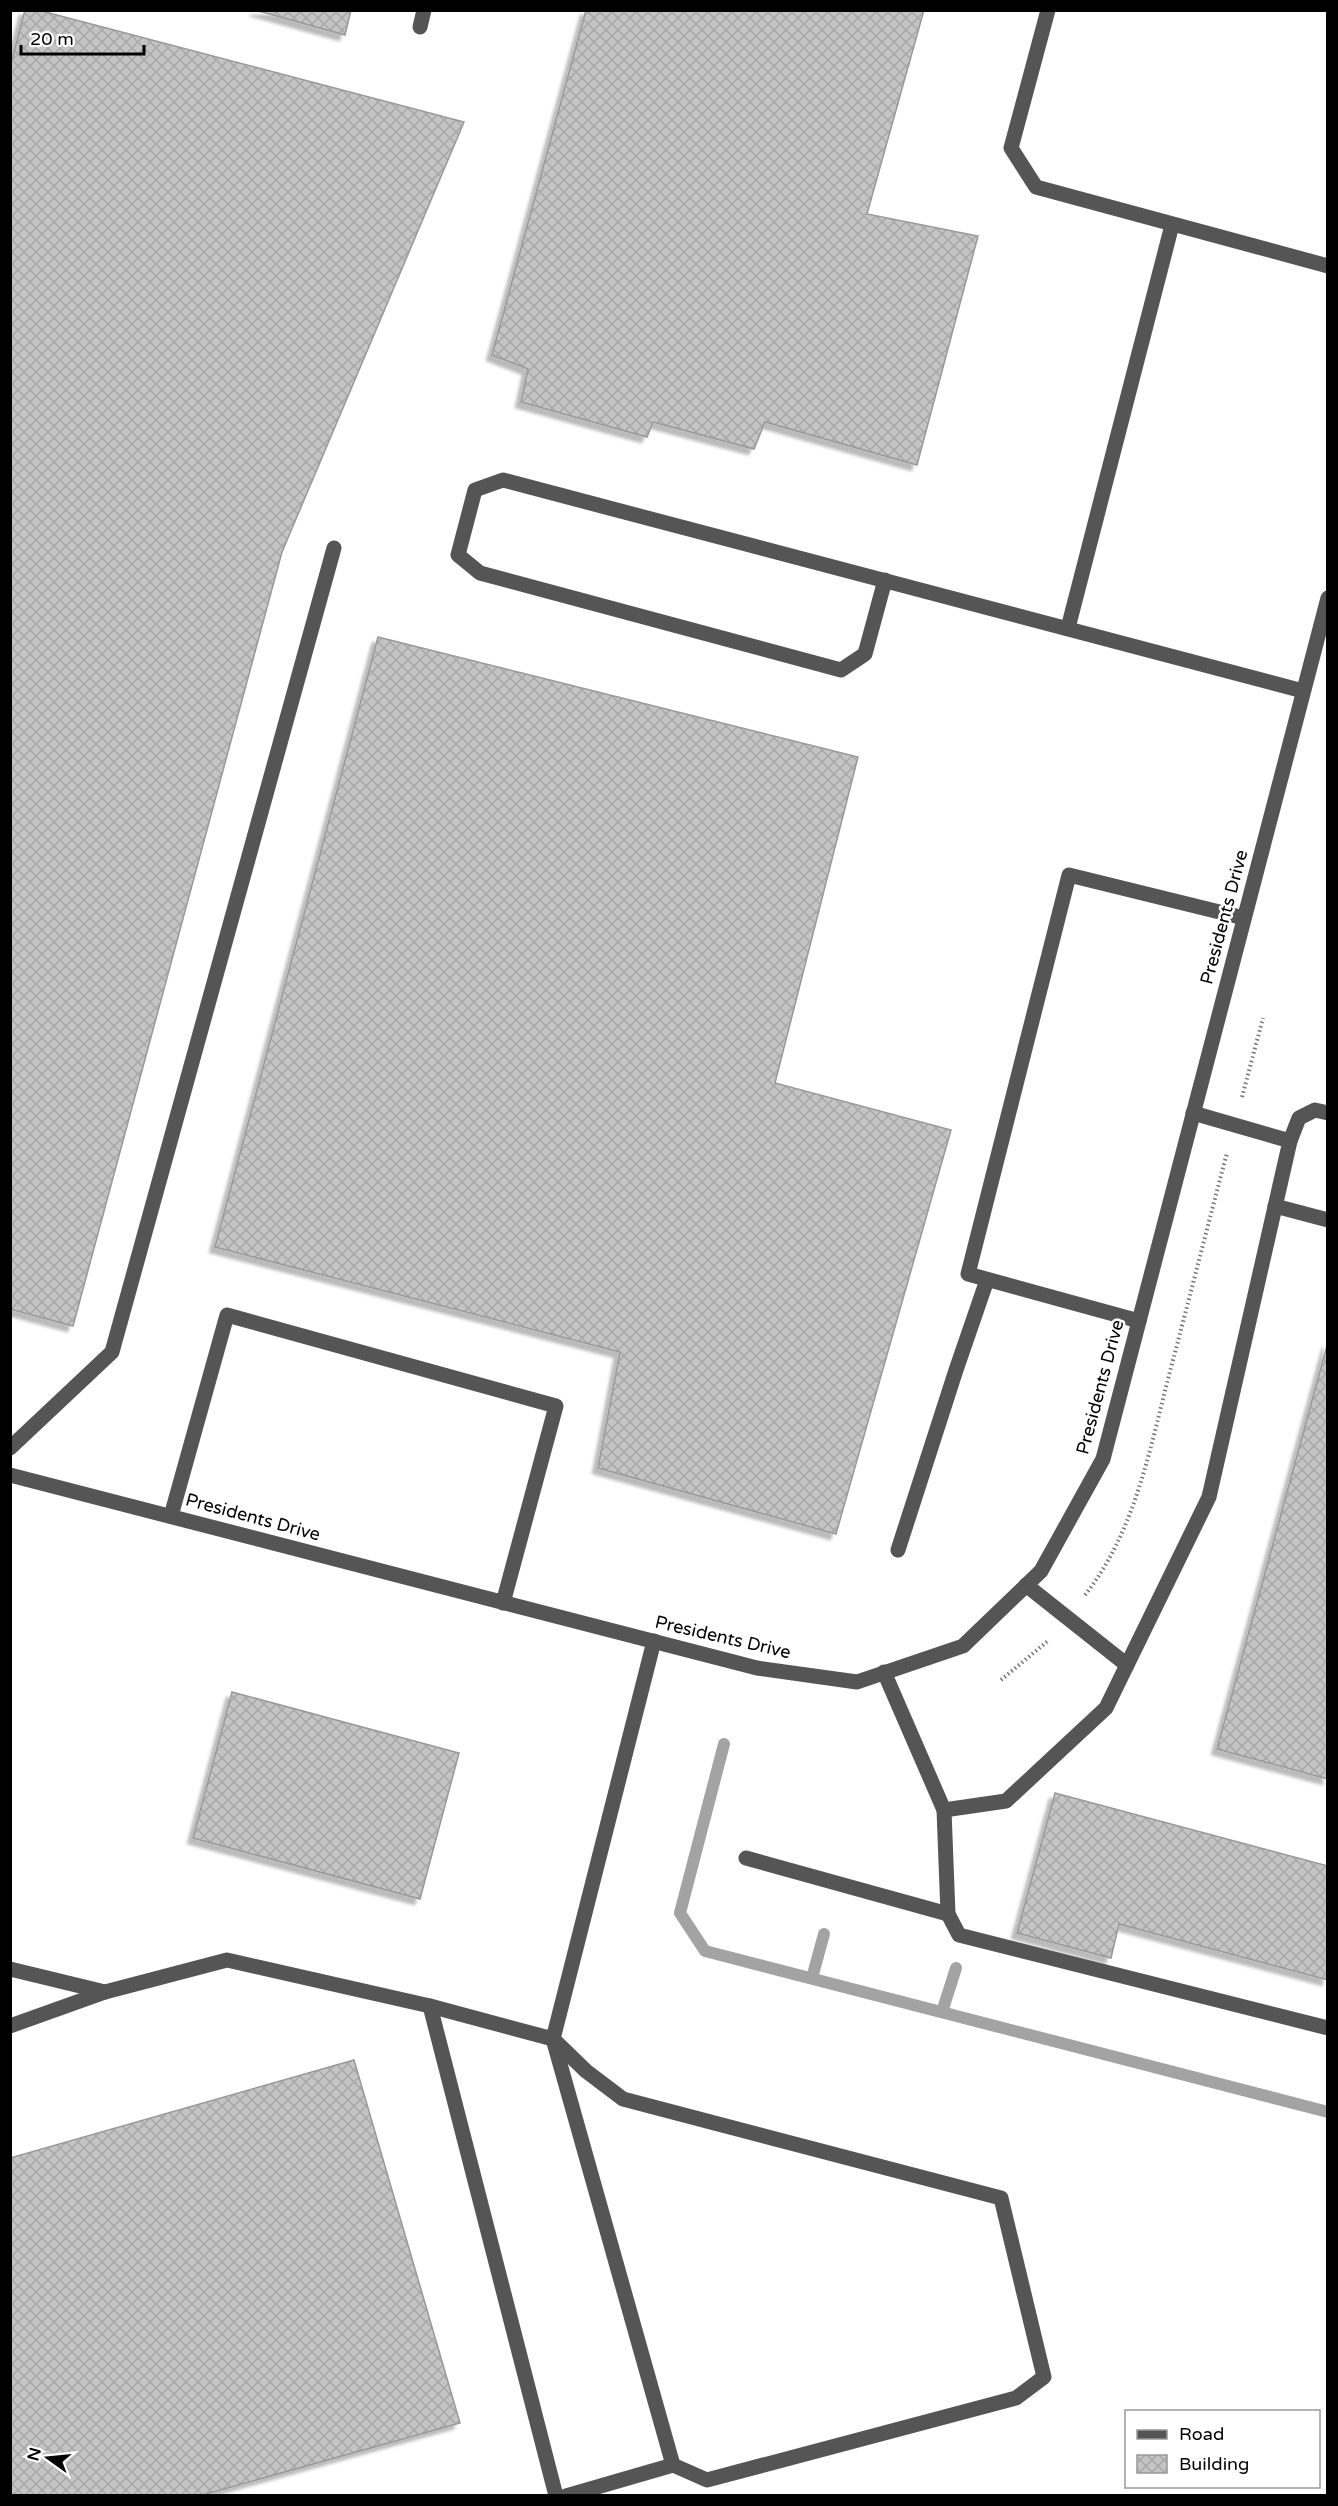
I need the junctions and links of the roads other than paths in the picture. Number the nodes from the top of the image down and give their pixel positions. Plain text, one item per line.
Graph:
1 (424, 10) edge
2 (1048, 10) edge
3 (420, 27) dead end
4 (1172, 225) junction
5 (1328, 266) edge
6 (334, 548) dead end
7 (885, 580) junction
8 (1328, 597) edge
9 (1068, 628) junction
10 (1303, 691) junction
11 (1244, 918) junction
12 (1193, 1113) junction
13 (1328, 1113) edge
14 (1290, 1142) junction
15 (1275, 1206) junction
16 (1328, 1220) edge
17 (987, 1280) junction
18 (1139, 1321) junction
19 (10, 1448) edge
20 (10, 1475) edge
21 (171, 1516) junction
22 (898, 1550) dead end
23 (1026, 1585) junction
24 (503, 1603) junction
25 (654, 1641) junction
26 (1127, 1665) junction
27 (884, 1672) junction
28 (944, 1809) junction
29 (746, 1858) dead end
30 (948, 1914) junction
31 (10, 1969) edge
32 (105, 1992) junction
33 (430, 2006) junction
34 (10, 2026) edge
35 (1328, 2028) edge
36 (553, 2039) junction
37 (673, 2465) junction
38 (556, 2496) edge
39 (566, 2496) edge

1 - 3 street
2 - 4 street
4 - 5 street
4 - 9 street
6 - 19 street
7 - 7 street
7 - 9 street
8 - 10 street, Presidents Drive
9 - 10 street
10 - 11 street, Presidents Drive
11 - 12 street, Presidents Drive
11 - 17 street
12 - 14 street
12 - 18 street, Presidents Drive
13 - 14 street
14 - 15 street
15 - 16 street
15 - 26 street
17 - 18 street
17 - 22 street
18 - 23 street, Presidents Drive
20 - 21 street, Presidents Drive
21 - 24 street, Presidents Drive
21 - 24 street
23 - 26 street
23 - 27 street, Presidents Drive
24 - 25 street, Presidents Drive
25 - 27 street, Presidents Drive
25 - 36 street
26 - 28 street
27 - 28 street
28 - 30 street
29 - 30 street
30 - 35 street
31 - 32 street
32 - 33 street
32 - 34 street
33 - 36 street
33 - 38 street
36 - 37 street
36 - 37 street
37 - 39 street

